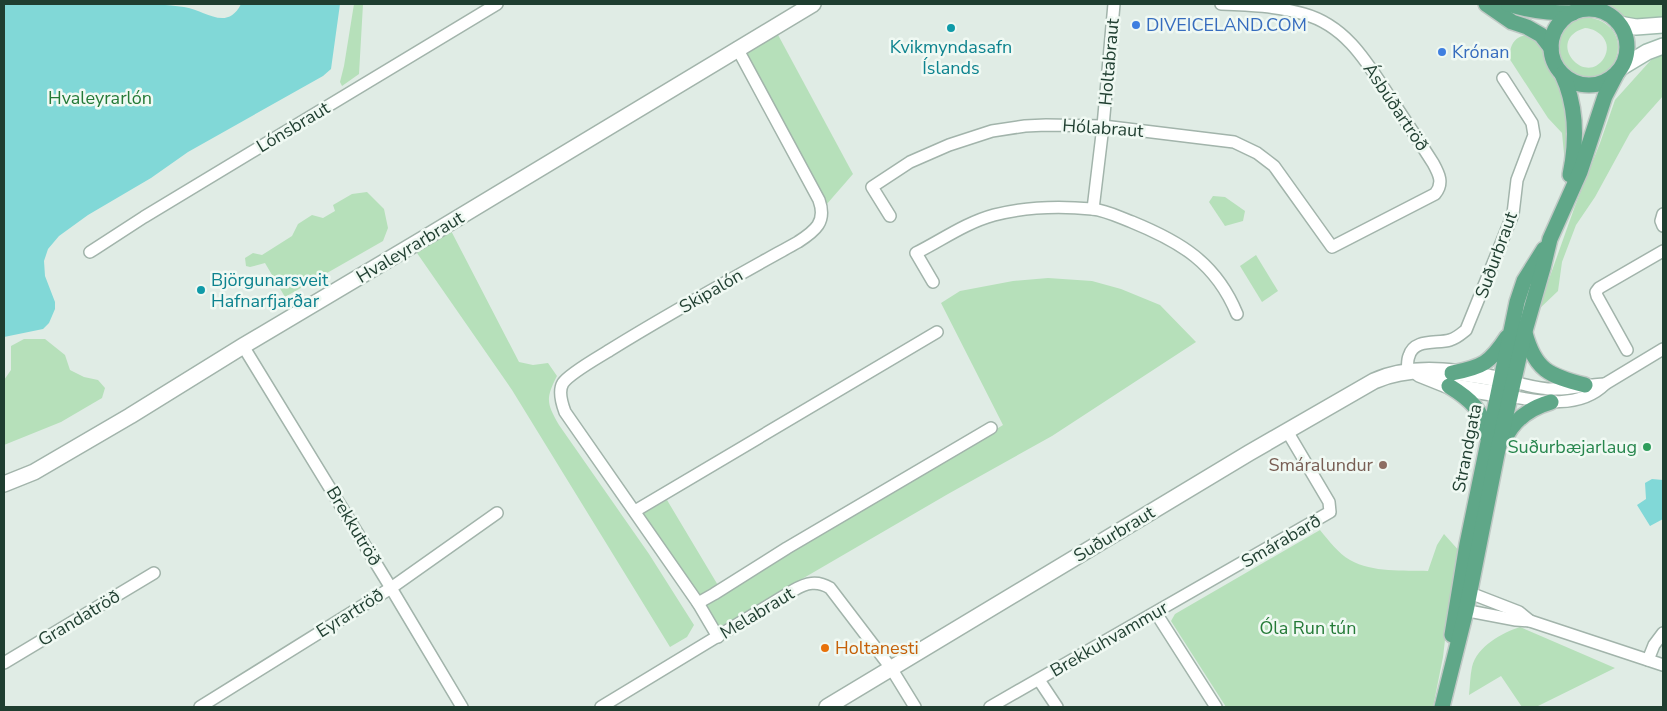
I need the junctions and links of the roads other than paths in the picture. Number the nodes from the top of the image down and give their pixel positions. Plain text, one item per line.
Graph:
1 (497, 4) edge
2 (813, 4) edge
3 (1114, 4) edge
4 (1221, 4) edge
5 (1486, 4) edge
6 (1508, 4) edge
7 (1573, 13) junction
8 (1619, 24) junction
9 (1663, 25) edge
10 (1663, 46) edge
11 (737, 48) junction
12 (1551, 48) junction
13 (1620, 70) junction
14 (1562, 74) junction
15 (1503, 78) dead end
16 (1103, 126) junction
17 (1567, 201) junction
18 (1093, 209) junction
19 (1663, 214) edge
20 (890, 216) dead end
21 (1663, 226) edge
22 (1332, 247) joint
23 (1663, 251) edge
24 (90, 252) dead end
25 (933, 282) dead end
26 (1237, 314) dead end
27 (1518, 331) junction
28 (937, 332) dead end
29 (243, 346) junction
30 (1663, 349) edge
31 (1627, 350) dead end
32 (1410, 371) junction
33 (1451, 379) junction
34 (1605, 384) junction
35 (1585, 385) junction
36 (1505, 388) junction
37 (1551, 402) junction
38 (991, 428) dead end
39 (1287, 431) junction
40 (1493, 449) junction
41 (4, 484) edge
42 (635, 510) junction
43 (497, 513) dead end
44 (1228, 571) joint
45 (154, 573) dead end
46 (391, 588) junction
47 (1464, 592) junction
48 (698, 602) junction
49 (1461, 609) junction
50 (1156, 613) junction
51 (1530, 621) junction
52 (1663, 633) edge
53 (718, 636) junction
54 (1648, 660) junction
55 (4, 663) edge
56 (1663, 665) edge
57 (891, 668) junction
58 (1039, 680) junction
59 (200, 707) edge
60 (462, 707) edge
61 (601, 707) edge
62 (827, 707) edge
63 (915, 707) edge
64 (990, 707) edge
65 (1057, 707) edge
66 (1216, 707) edge
67 (1442, 707) edge

1 - 24 street, Lónsbraut
2 - 11 street, Hvaleyrarbraut
3 - 16 street, Holtabraut
4 - 22 street, Ásbúðartröð
5 - 12 main road
6 - 7 main road
7 - 8 main road
7 - 12 main road
8 - 9 street
8 - 13 main road
10 - 13 street
11 - 29 street, Hvaleyrarbraut
11 - 42 street, Skipalón
12 - 14 main road
13 - 14 main road
13 - 17 main road, Strandgata
14 - 17 main road, Strandgata
15 - 32 street, Suðurbraut
16 - 18 street, Holtabraut
16 - 20 street, Hólabraut
16 - 22 street, Hólabraut
17 - 27 main road, Strandgata
18 - 25 street
18 - 26 street
19 - 21 street
23 - 31 street
27 - 33 main road
27 - 35 main road
27 - 36 main road, Strandgata
28 - 42 street
29 - 41 street, Hvaleyrarbraut
29 - 46 street, Brekkutröð
30 - 34 street
32 - 33 street
32 - 39 street, Suðurbraut
33 - 36 street
33 - 40 main road
34 - 35 street
34 - 37 street
35 - 36 street
36 - 37 street
36 - 40 main road, Strandgata
37 - 40 main road
38 - 48 street
39 - 44 street, Smárabarð
39 - 57 street, Suðurbraut
40 - 47 main road, Strandgata
42 - 48 street, Skipalón
43 - 46 street, Eyrartröð
44 - 50 street, Brekkuhvammur
45 - 55 street, Grandatröð
46 - 59 street, Eyrartröð
46 - 60 street, Brekkutröð
47 - 49 main road, Strandgata
47 - 51 street
48 - 53 street, Skipalón
49 - 51 street
49 - 67 main road, Strandgata
50 - 58 street, Brekkuhvammur
50 - 66 street
51 - 54 street
52 - 54 street
53 - 57 street, Melabraut
53 - 61 street, Melabraut
54 - 56 street
57 - 62 street, Suðurbraut
57 - 63 street
58 - 64 street, Brekkuhvammur
58 - 65 street

